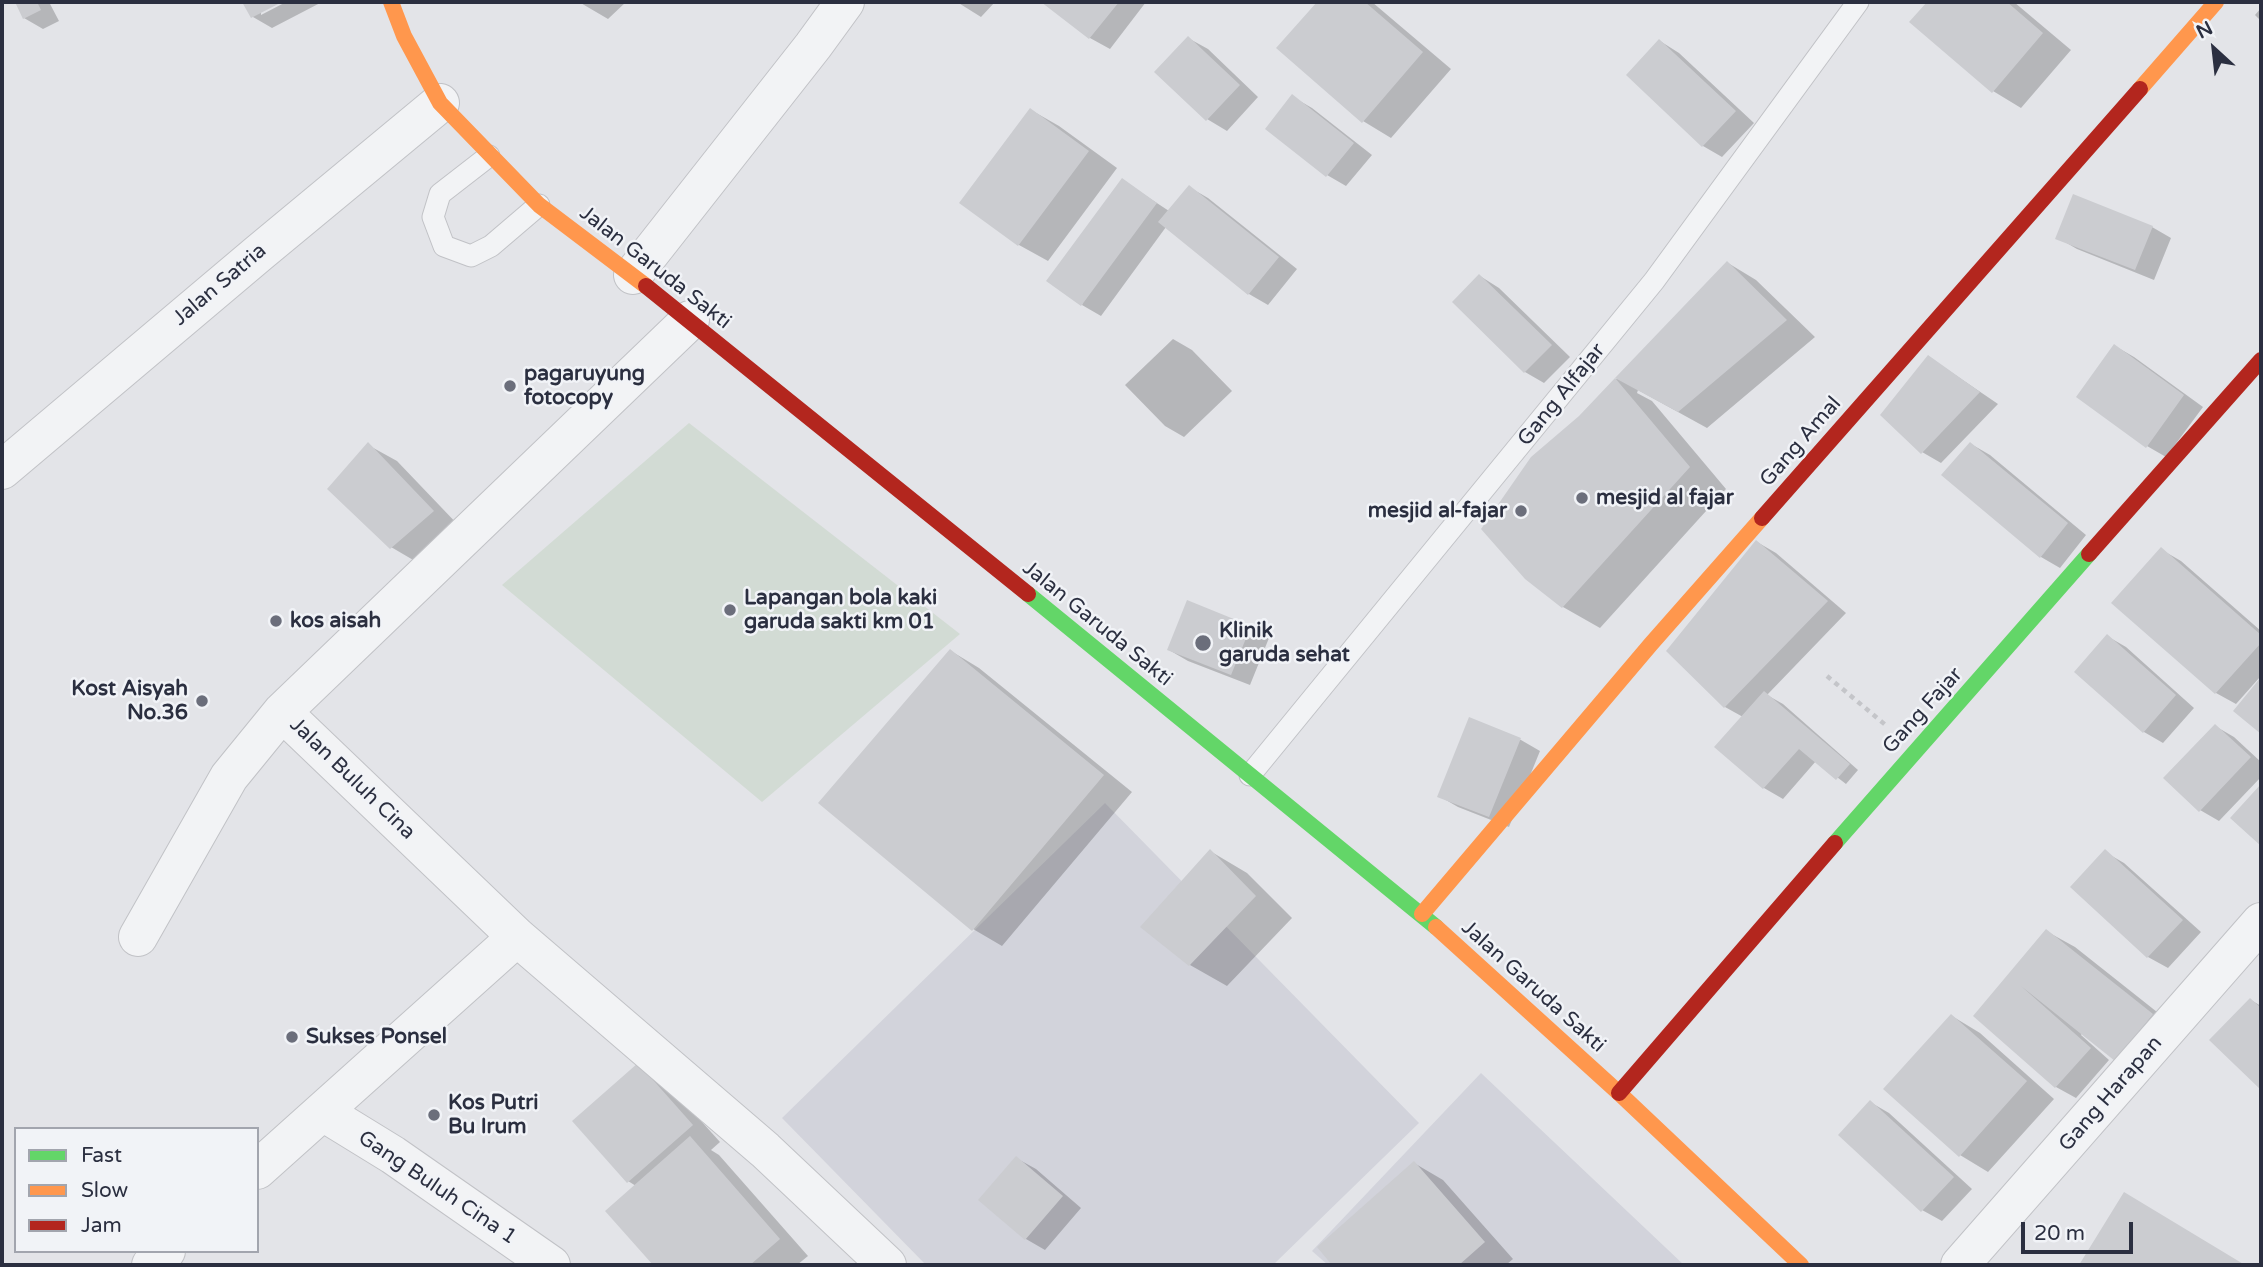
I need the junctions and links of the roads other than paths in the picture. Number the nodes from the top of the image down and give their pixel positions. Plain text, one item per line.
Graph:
1 (391, 2) edge
2 (845, 2) edge
3 (1858, 2) edge
4 (2216, 2) edge
5 (440, 103) junction
6 (489, 156) junction
7 (539, 205) junction
8 (632, 275) junction
9 (690, 320) junction
10 (2261, 360) edge
11 (2, 470) edge
12 (282, 712) junction
13 (1250, 775) junction
14 (1422, 914) junction
15 (2261, 922) edge
16 (138, 937) dead end
17 (517, 937) junction
18 (1619, 1093) junction
19 (323, 1112) junction
20 (259, 1168) edge
21 (164, 1253) edge
22 (150, 1265) edge
23 (551, 1265) edge
24 (887, 1265) edge
25 (1799, 1265) edge
26 (1960, 1265) edge

1 - 5 main road, Jalan Garuda Sakti
2 - 8 street
3 - 13 lane, Gang Alfajar
4 - 14 main road, Gang Amal
5 - 6 main road, Jalan Garuda Sakti
5 - 11 street, Jalan Satria
6 - 7 main road, Jalan Garuda Sakti
6 - 7 lane
7 - 8 main road, Jalan Garuda Sakti
8 - 9 main road, Jalan Garuda Sakti
9 - 12 street, Jalan Buluh Cina
9 - 13 main road, Jalan Garuda Sakti
10 - 18 main road, Gang Fajar
12 - 16 street
12 - 17 street, Jalan Buluh Cina
13 - 14 main road, Jalan Garuda Sakti
14 - 18 main road, Jalan Garuda Sakti
15 - 26 street, Gang Harapan
17 - 19 street
17 - 24 street, Jalan Buluh Cina
18 - 25 main road, Jalan Garuda Sakti
19 - 20 street
19 - 23 street, Gang Buluh Cina 1
21 - 22 street

